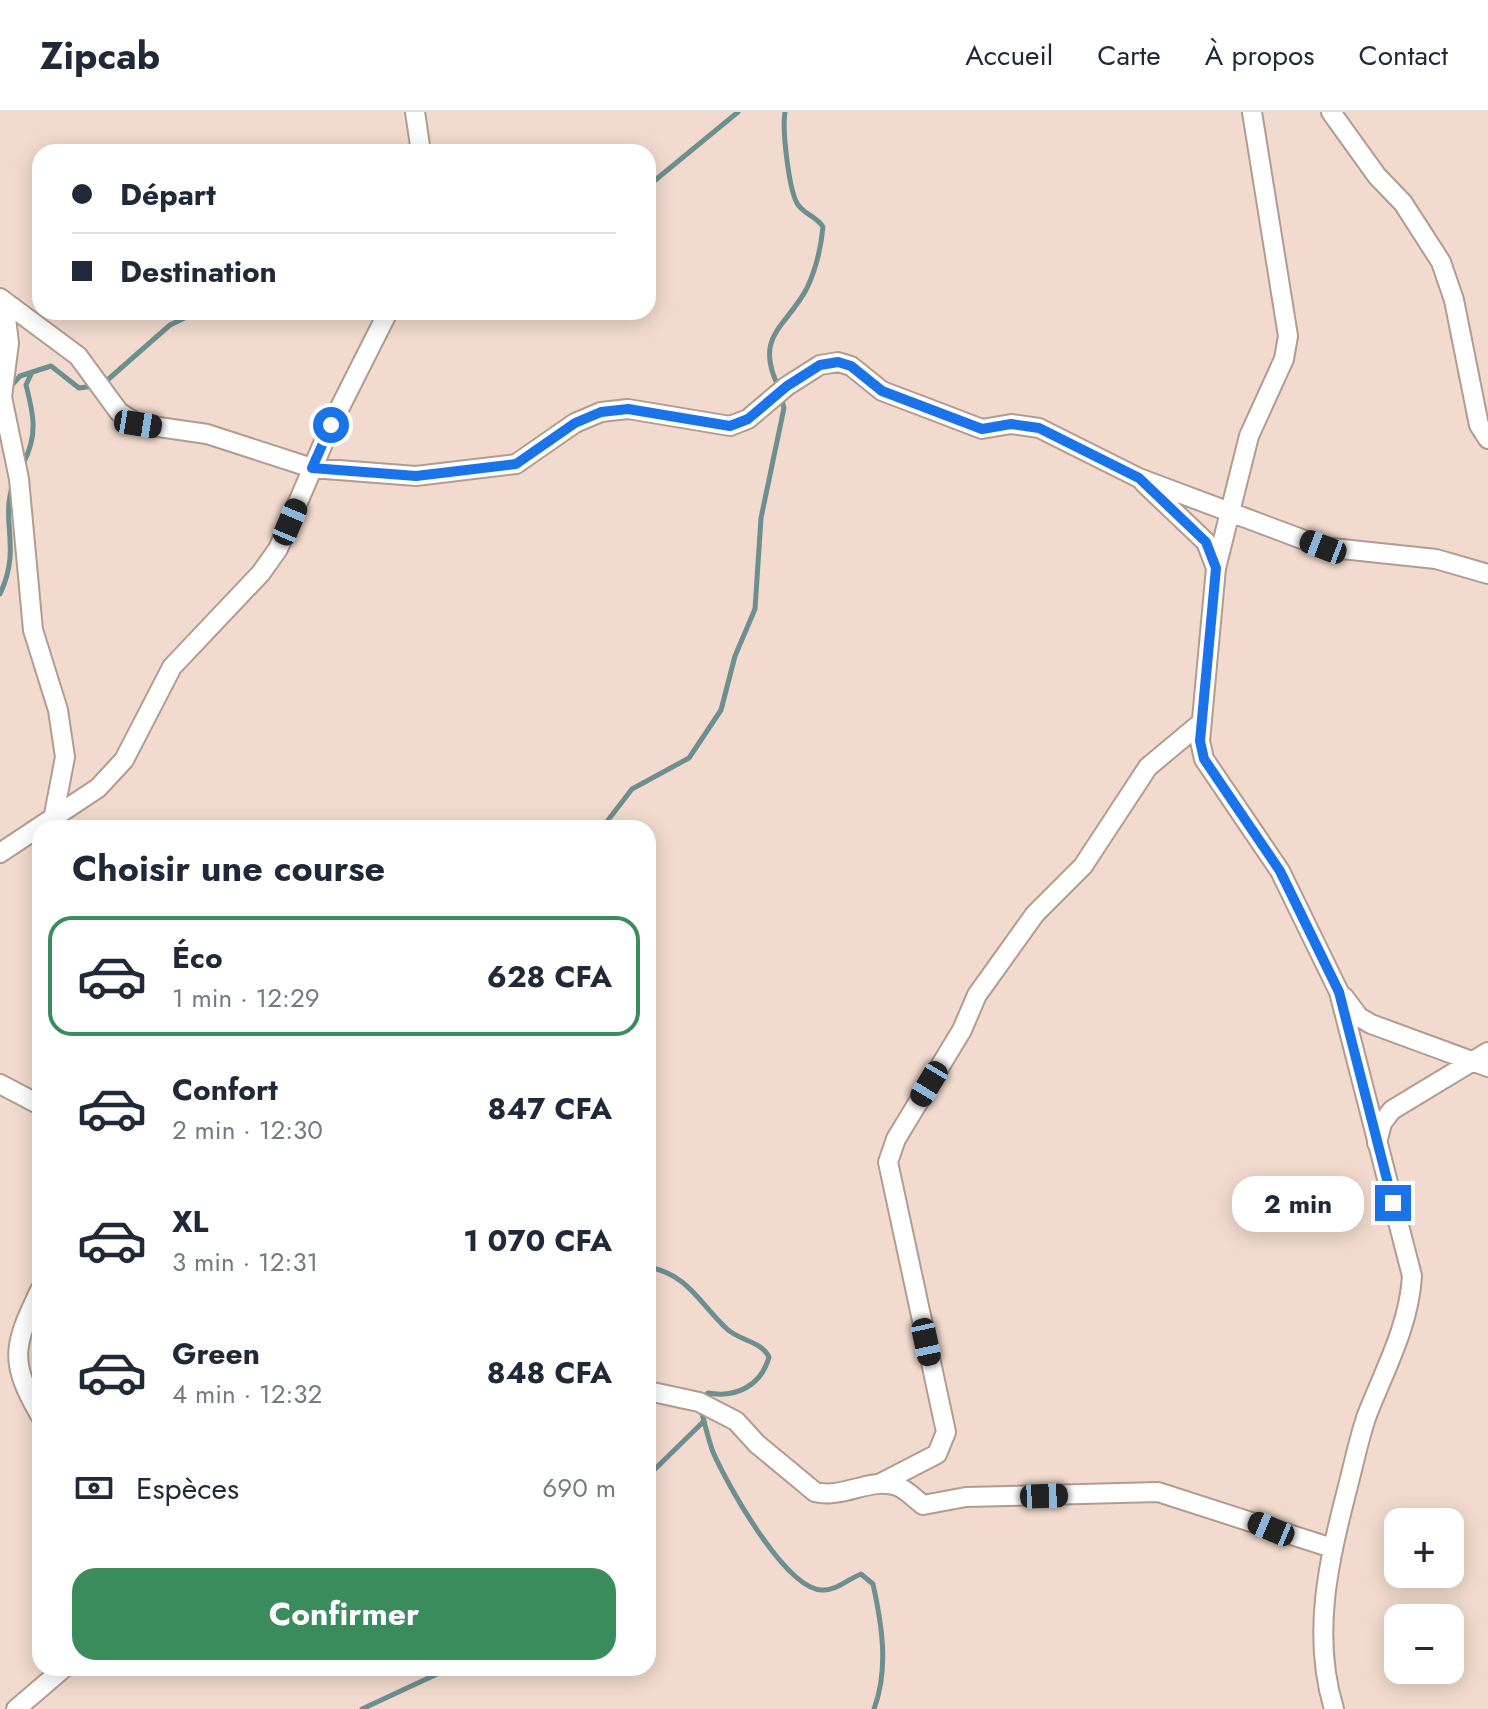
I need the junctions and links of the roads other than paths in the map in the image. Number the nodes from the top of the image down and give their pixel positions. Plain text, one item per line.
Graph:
1 (415, 112) edge
2 (1252, 112) edge
3 (1331, 112) edge
4 (420, 144) edge
5 (2, 299) edge
6 (384, 320) edge
7 (1488, 439) edge
8 (312, 468) junction
9 (1139, 478) junction
10 (1228, 511) junction
11 (1216, 568) junction
12 (1488, 574) edge
13 (1202, 722) junction
14 (53, 820) edge
15 (57, 820) edge
16 (32, 835) edge
17 (0, 853) edge
18 (1339, 992) junction
19 (1483, 1060) edge
20 (0, 1084) edge
21 (32, 1101) edge
22 (1376, 1146) junction
23 (32, 1307) edge
24 (656, 1393) edge
25 (32, 1402) edge
26 (881, 1483) junction
27 (1332, 1548) junction
28 (55, 1676) edge
29 (16, 1709) edge
30 (1334, 1709) edge

1 - 4 street
2 - 10 street
3 - 7 street
5 - 8 street
5 - 14 street
6 - 8 street
8 - 9 street
8 - 15 street
9 - 10 street
9 - 11 street
10 - 11 street
10 - 12 street
11 - 13 street
13 - 18 street
13 - 26 street
16 - 17 street
18 - 19 street
18 - 22 street
19 - 22 street
20 - 21 street
22 - 27 street
23 - 25 street
24 - 26 street
26 - 27 street
27 - 30 street
28 - 29 street

